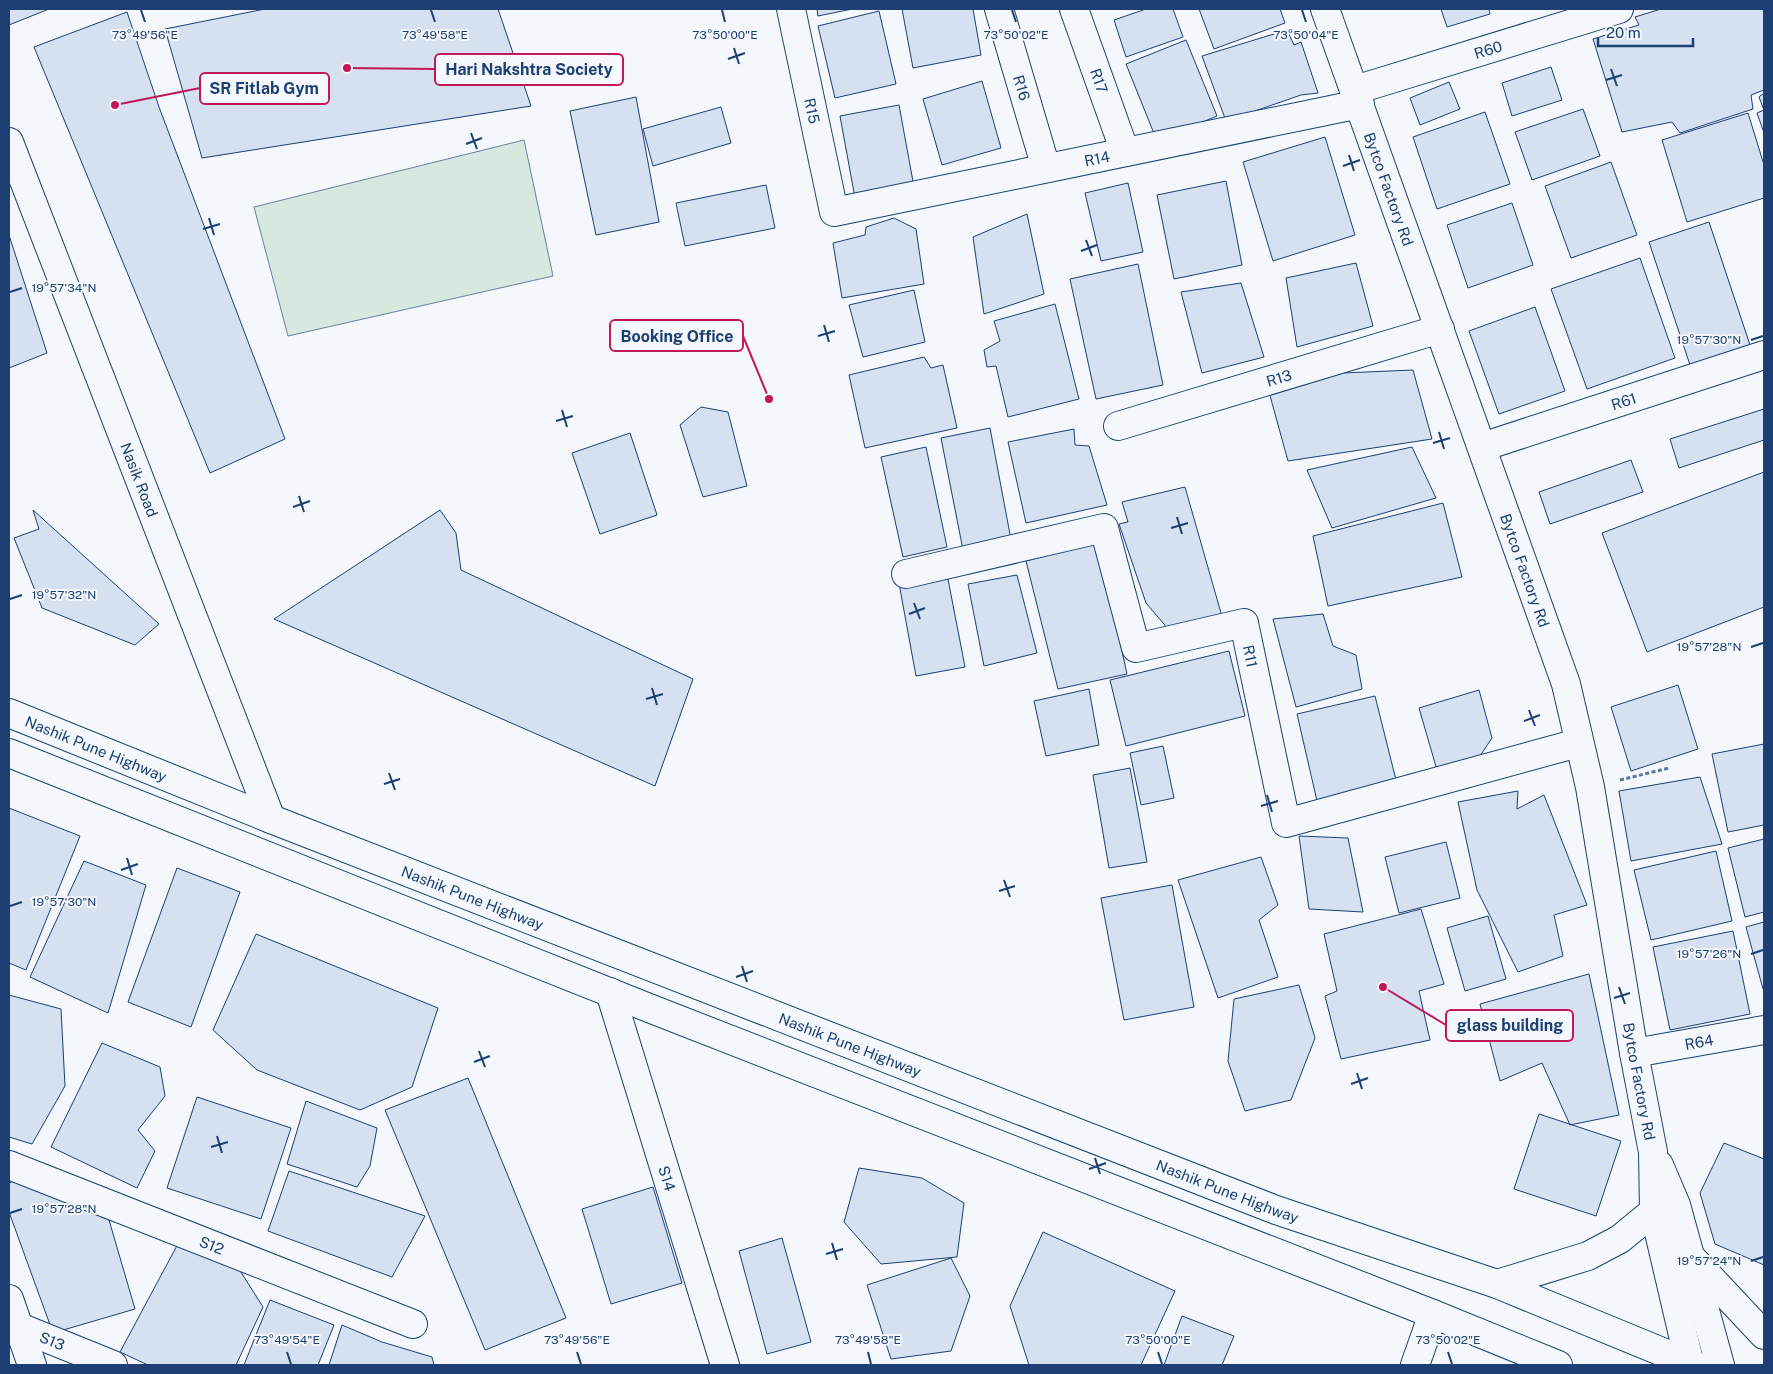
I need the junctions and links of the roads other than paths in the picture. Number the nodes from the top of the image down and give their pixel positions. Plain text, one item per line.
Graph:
1 (792, 9) edge
2 (999, 9) edge
3 (1074, 9) edge
4 (1325, 9) edge
5 (1619, 9) edge
6 (1358, 97) junction
7 (9, 142) edge
8 (1125, 152) junction
9 (1046, 168) junction
10 (834, 212) joint
11 (1440, 329) junction
12 (1764, 355) edge
13 (1118, 426) dead end
14 (1482, 448) junction
15 (906, 574) dead end
16 (9, 713) edge
17 (1578, 743) junction
18 (9, 753) edge
19 (271, 819) junction
20 (610, 992) junction
21 (1764, 1030) edge
22 (1634, 1052) junction
23 (1654, 1152) junction
24 (9, 1164) edge
25 (1654, 1211) junction
26 (1688, 1254) junction
27 (1497, 1284) junction
28 (9, 1299) edge
29 (1433, 1314) junction
30 (414, 1324) dead end
31 (19, 1327) junction
32 (1764, 1335) edge
33 (1546, 1362) edge
34 (32, 1365) edge
35 (113, 1365) edge
36 (725, 1365) edge
37 (1415, 1365) edge
38 (1692, 1365) edge
39 (1720, 1365) edge

1 - 10 main road, R15
2 - 9 main road, R16
3 - 8 main road, R17
4 - 6 main road, Bytco Factory Rd
5 - 6 main road, R60
6 - 8 main road, R14
6 - 11 main road, Bytco Factory Rd
7 - 19 main road, Nasik Road
8 - 9 main road, R14
9 - 10 main road, R14
11 - 13 main road, R13
11 - 14 main road, Bytco Factory Rd
12 - 14 main road, R61
14 - 17 main road, Bytco Factory Rd
15 - 17 main road, R11
16 - 19 main road, Nashik Pune Highway
17 - 22 main road, Bytco Factory Rd
18 - 20 main road
19 - 27 main road, Nashik Pune Highway
20 - 29 main road
20 - 36 main road, S14
21 - 22 main road, R64
22 - 23 main road, Bytco Factory Rd
23 - 25 main road, Bytco Factory Rd
23 - 26 main road, Bytco Factory Rd
24 - 30 main road, S12
25 - 27 main road
25 - 38 main road, Bytco Factory Rd
26 - 32 main road
26 - 39 main road, Bytco Factory Rd
27 - 38 main road, Nashik Pune Highway
28 - 31 main road
29 - 33 main road
29 - 37 main road
31 - 34 main road
31 - 35 main road, S13

